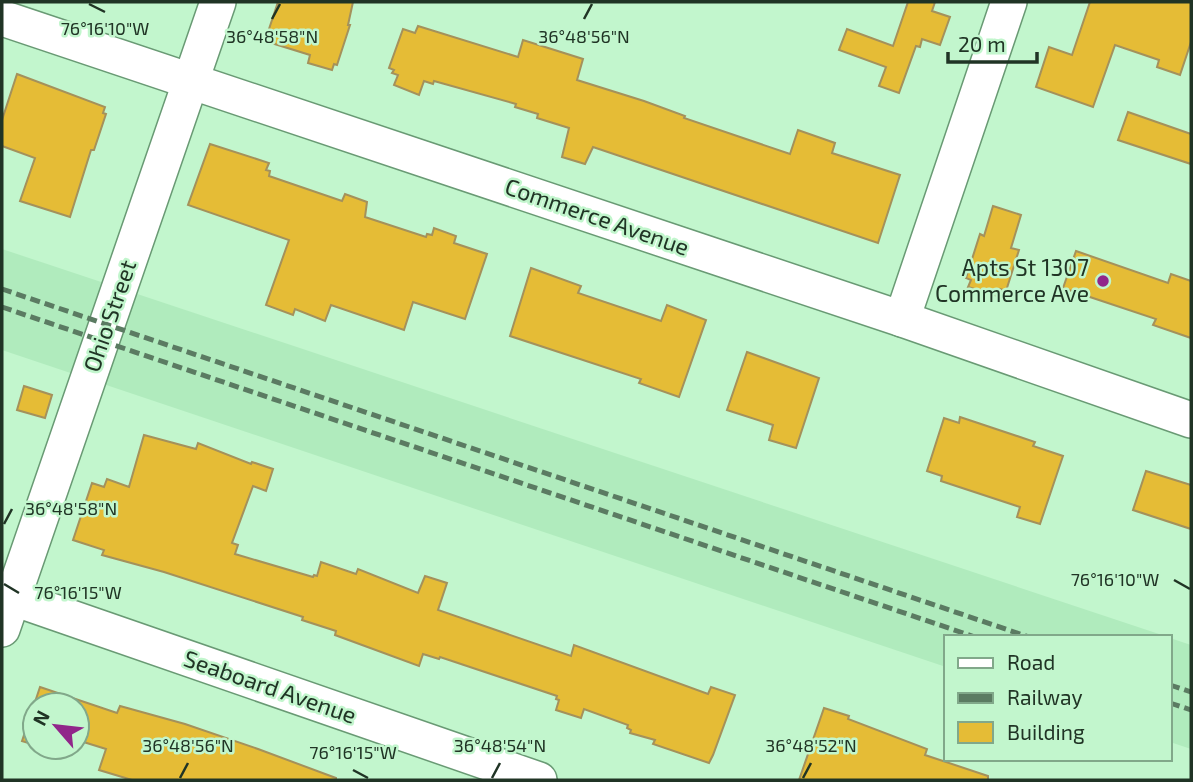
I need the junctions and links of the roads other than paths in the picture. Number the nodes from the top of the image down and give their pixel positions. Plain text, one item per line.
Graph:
1 (218, 2) edge
2 (1009, 2) edge
3 (2, 18) edge
4 (191, 81) junction
5 (902, 319) junction
6 (1191, 421) edge
7 (5, 607) edge
8 (538, 780) edge

1 - 4 street, Ohio Street
2 - 5 street
3 - 4 street, Commerce Avenue
4 - 5 street, Commerce Avenue
4 - 7 street, Ohio Street
5 - 6 street, Commerce Avenue
7 - 8 street, Seaboard Avenue

